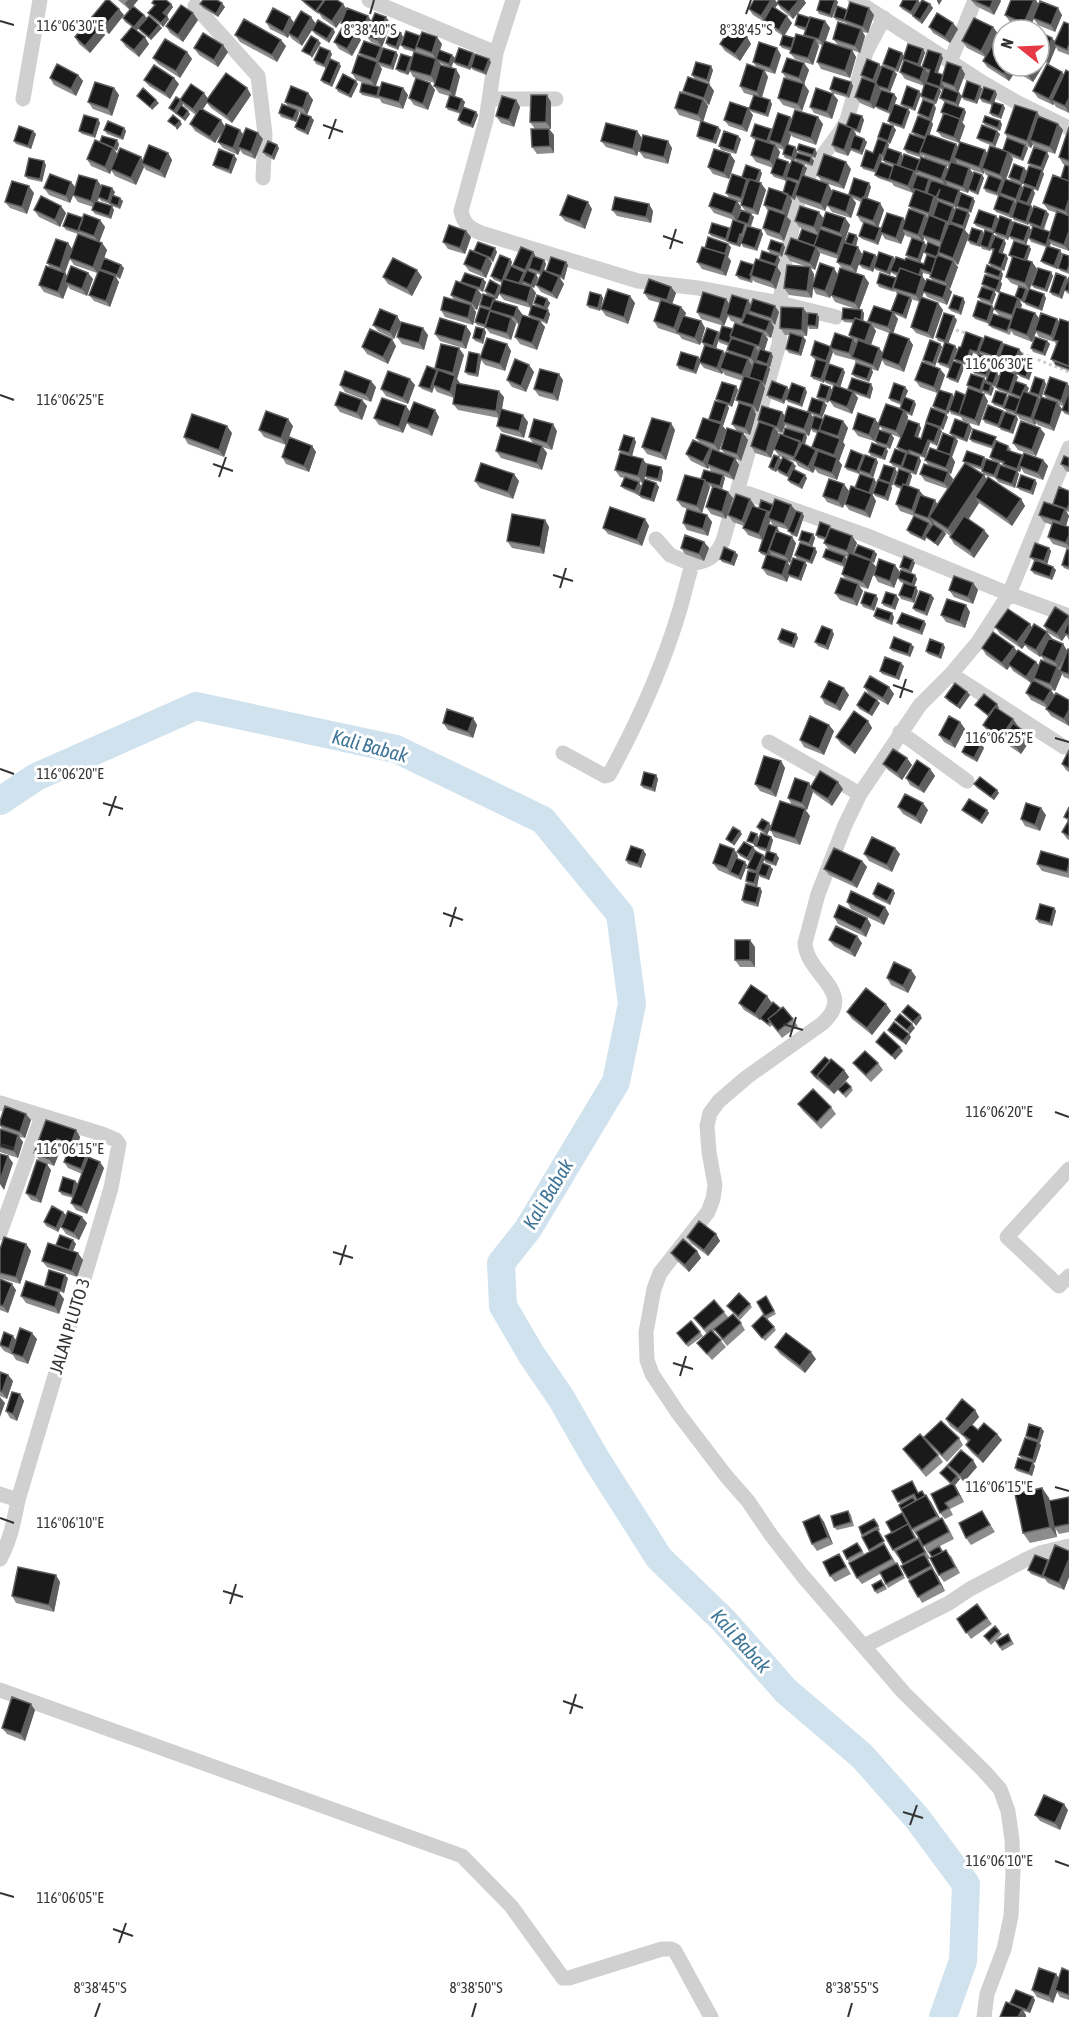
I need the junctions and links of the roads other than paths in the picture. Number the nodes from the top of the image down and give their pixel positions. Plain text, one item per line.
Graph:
1 (40, 0) edge
2 (369, 0) edge
3 (513, 0) edge
4 (855, 0) edge
5 (975, 0) edge
6 (193, 2) edge
7 (884, 18) junction
8 (496, 53) junction
9 (950, 62) junction
10 (23, 99) dead end
11 (490, 99) junction
12 (556, 99) dead end
13 (1069, 128) edge
14 (263, 178) dead end
15 (780, 303) junction
16 (836, 317) dead end
17 (1069, 448) edge
18 (738, 490) junction
19 (656, 538) dead end
20 (692, 564) junction
21 (1009, 594) junction
22 (1069, 616) edge
23 (951, 674) junction
24 (900, 732) junction
25 (769, 742) dead end
26 (1064, 747) dead end
27 (563, 753) dead end
28 (967, 781) dead end
29 (860, 794) junction
30 (0, 1103) edge
31 (42, 1116) junction
32 (1069, 1169) edge
33 (0, 1233) edge
34 (1069, 1275) edge
35 (0, 1494) edge
36 (18, 1500) junction
37 (1069, 1546) edge
38 (0, 1559) edge
39 (864, 1646) junction
40 (0, 1690) edge
41 (711, 2017) edge
42 (984, 2017) edge

1 - 10 street
2 - 8 street
3 - 8 street
4 - 7 street
5 - 9 street
6 - 14 street
7 - 9 street
7 - 15 street
8 - 11 street
9 - 13 street
11 - 12 street
11 - 15 street
15 - 16 street
15 - 18 street
17 - 21 street
18 - 20 street
18 - 21 street
19 - 20 street
20 - 27 street
21 - 22 street
21 - 23 street
23 - 24 street
23 - 26 street
24 - 28 street
24 - 29 street
25 - 29 street
29 - 39 street
30 - 31 street
31 - 33 street
31 - 36 street, JALAN PLUTO 3
32 - 34 street
35 - 36 street
36 - 38 street, JALAN PLUTO 3
37 - 39 street
39 - 42 street
40 - 41 street

